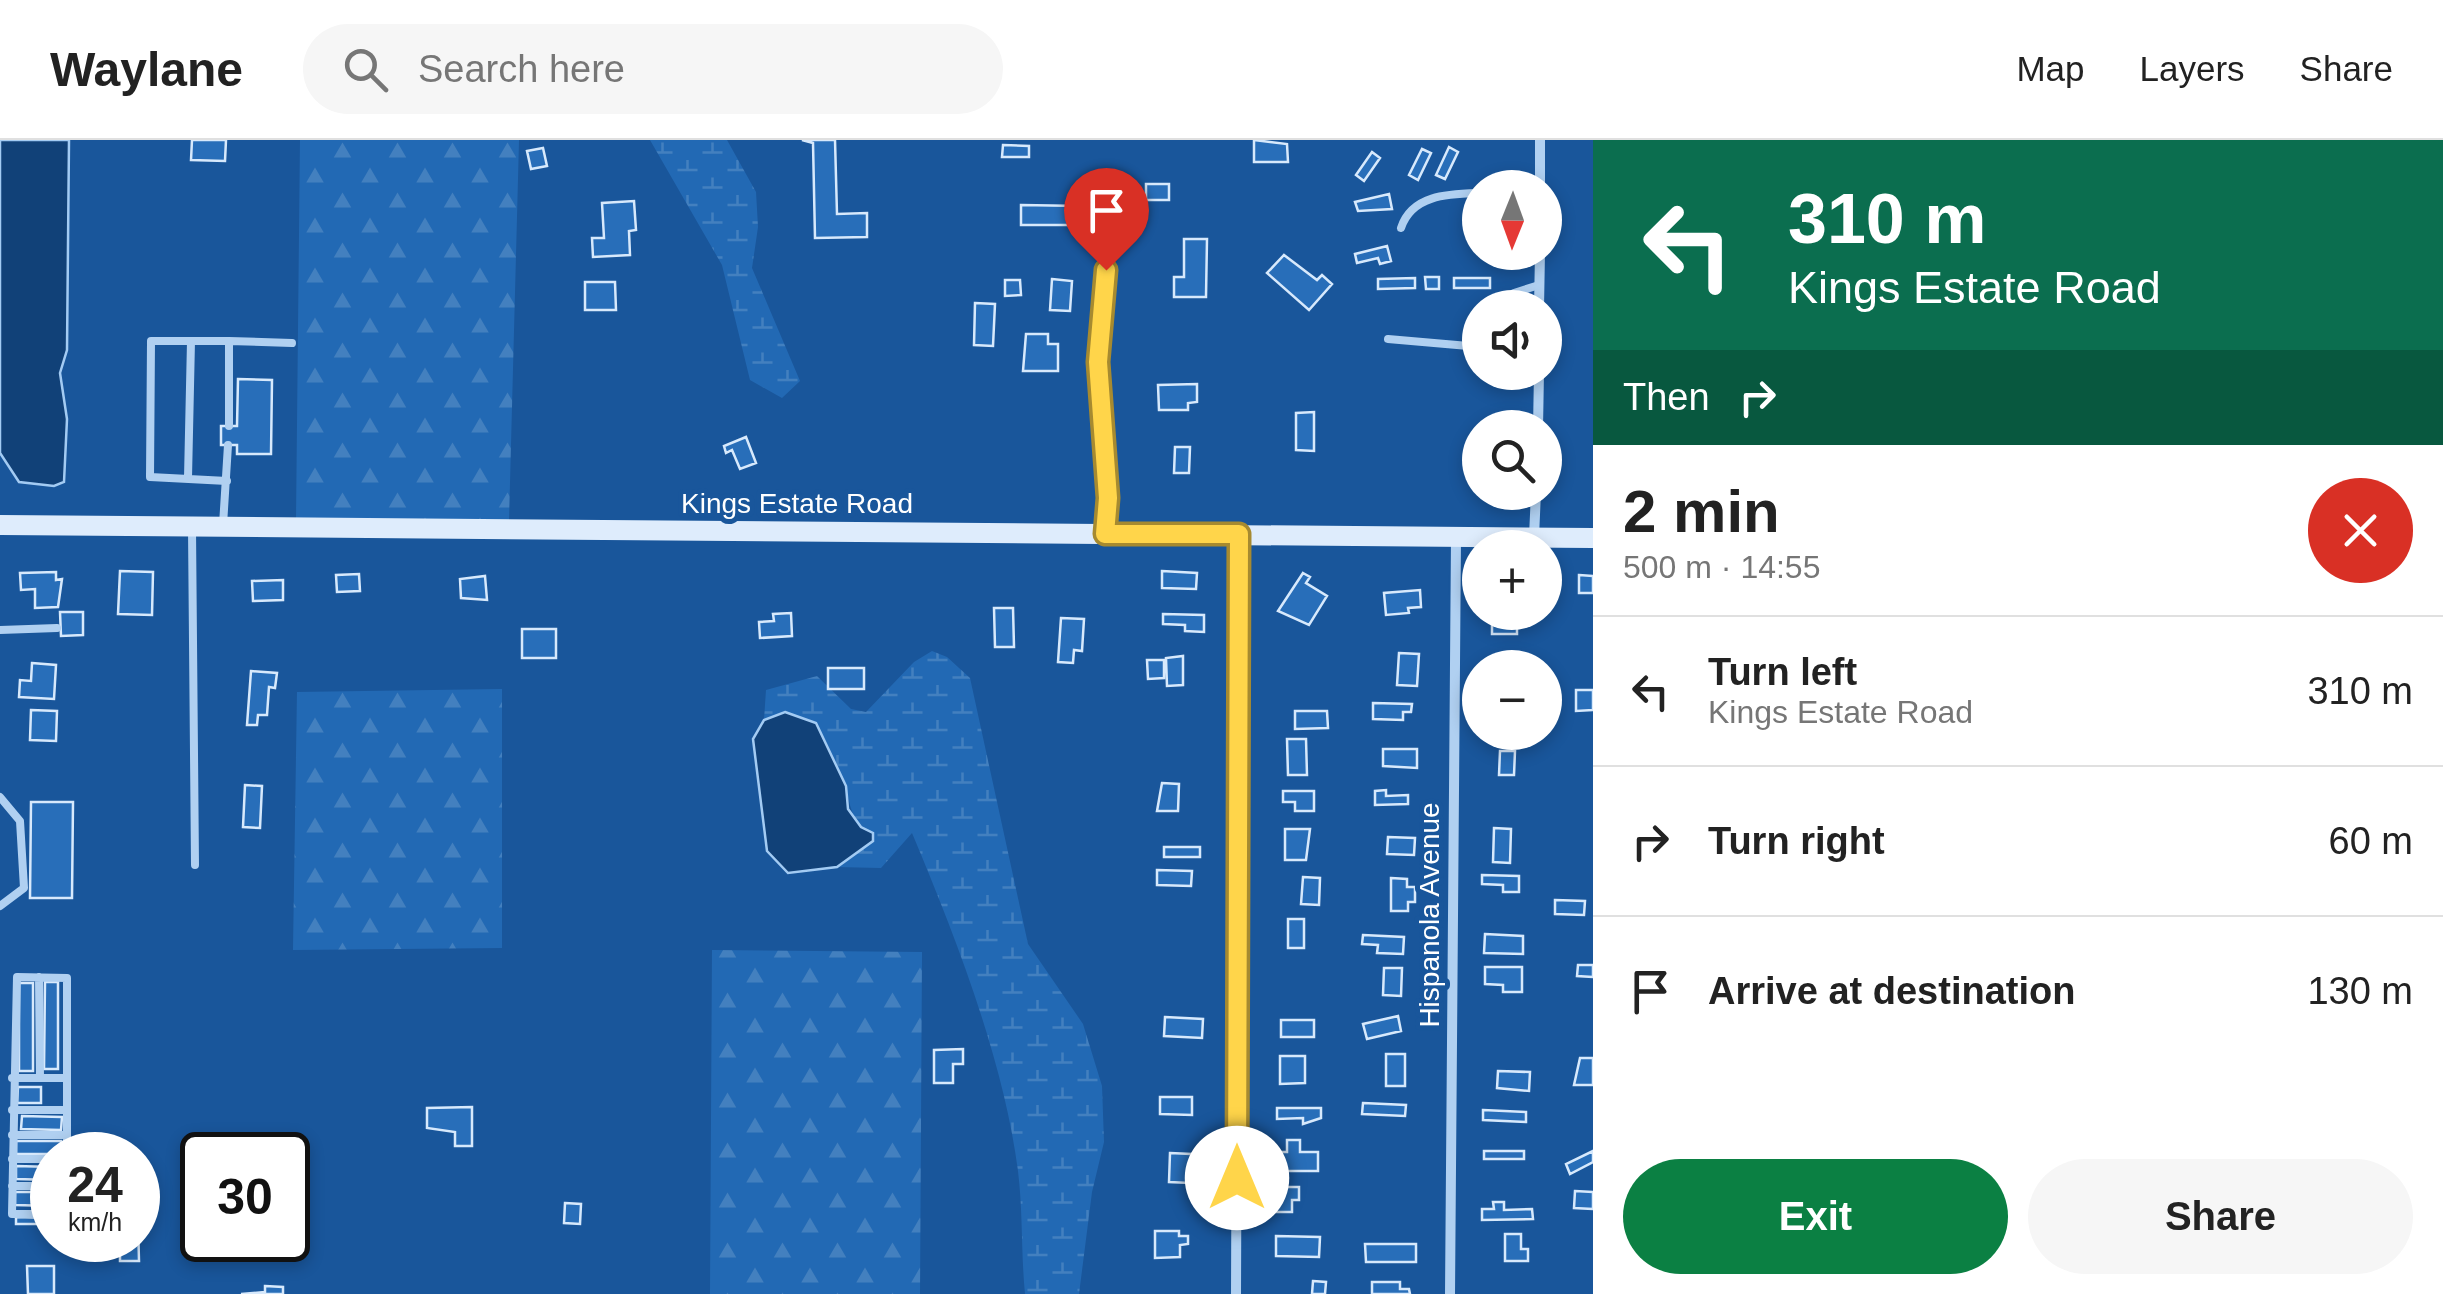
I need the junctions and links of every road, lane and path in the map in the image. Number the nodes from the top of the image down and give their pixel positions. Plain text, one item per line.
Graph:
1 (1540, 140) edge
2 (1540, 170) edge
3 (1462, 194) edge
4 (1400, 228) dead end
5 (1084, 240) dead end
6 (1539, 270) edge
7 (1539, 285) junction
8 (1521, 290) edge
9 (1539, 290) edge
10 (1388, 340) dead end
11 (191, 341) junction
12 (229, 341) junction
13 (292, 343) dead end
14 (1462, 346) edge
15 (228, 426) dead end
16 (228, 445) dead end
17 (188, 478) junction
18 (227, 480) junction
19 (0, 525) edge
20 (192, 529) junction
21 (223, 529) junction
22 (1105, 534) junction
23 (1239, 534) junction
24 (1456, 536) junction
25 (1462, 536) edge
26 (1562, 537) edge
27 (1593, 538) edge
28 (56, 628) dead end
29 (0, 630) edge
30 (0, 796) edge
31 (195, 864) dead end
32 (0, 906) edge
33 (39, 977) junction
34 (12, 1078) junction
35 (40, 1078) junction
36 (67, 1078) junction
37 (0, 1094) edge
38 (12, 1094) junction
39 (12, 1110) junction
40 (67, 1110) junction
41 (67, 1132) edge
42 (12, 1135) junction
43 (30, 1135) edge
44 (12, 1159) junction
45 (30, 1159) edge
46 (12, 1186) junction
47 (30, 1186) edge
48 (30, 1214) edge
49 (1236, 1294) edge
50 (1450, 1294) edge

1 - 2 street
3 - 4 lane
5 - 22 lane
6 - 7 street
7 - 8 lane
7 - 9 street
10 - 14 lane
11 - 12 lane
11 - 17 lane
11 - 17 lane
12 - 13 lane
12 - 15 lane
16 - 18 lane
17 - 18 lane
18 - 21 lane
19 - 20 street, Kings Estate Road
20 - 21 street, Kings Estate Road
20 - 31 lane
21 - 22 street, Kings Estate Road
22 - 23 street, Kings Estate Road
23 - 24 street, Kings Estate Road
23 - 49 street
24 - 25 street, Kings Estate Road
24 - 50 street, Hispanola Avenue
26 - 27 street, Kings Estate Road
28 - 29 lane
30 - 32 lane
33 - 34 lane
33 - 35 lane
33 - 36 lane
34 - 35 lane
34 - 38 lane
35 - 36 lane
36 - 40 lane
37 - 38 lane
38 - 39 lane
39 - 40 lane
39 - 42 lane
40 - 41 lane
42 - 43 lane
42 - 44 lane
44 - 45 lane
44 - 46 lane
46 - 47 lane
46 - 48 lane

